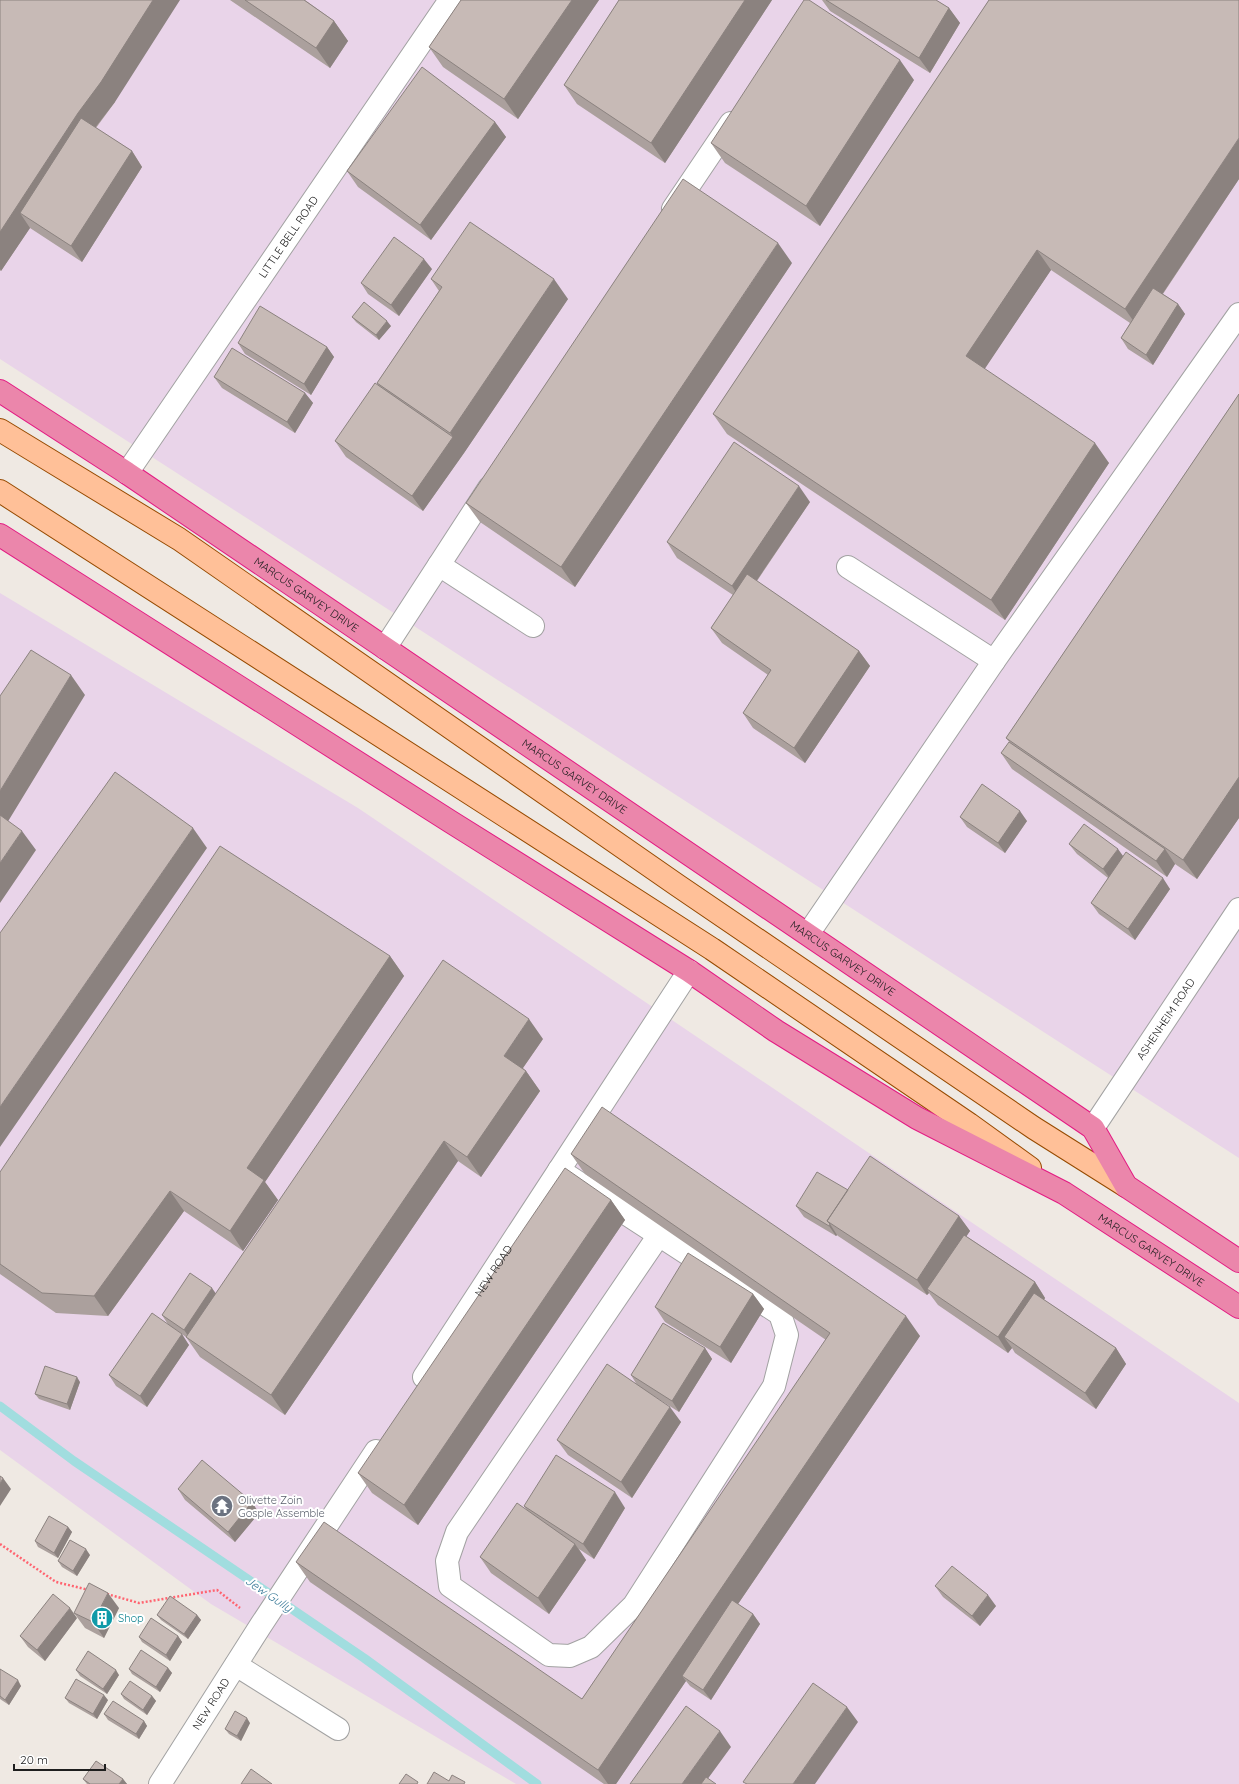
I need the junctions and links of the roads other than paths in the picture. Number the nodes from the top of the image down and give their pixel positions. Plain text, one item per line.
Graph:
1 (450, 0) edge
2 (743, 106) edge
3 (662, 225) edge
4 (1239, 314) edge
5 (0, 391) edge
6 (0, 430) edge
7 (500, 471) edge
8 (126, 473) junction
9 (0, 491) edge
10 (0, 535) edge
11 (439, 565) junction
12 (848, 568) dead end
13 (533, 626) dead end
14 (386, 648) junction
15 (994, 661) junction
16 (1239, 909) edge
17 (808, 934) junction
18 (689, 971) junction
19 (1093, 1128) junction
20 (559, 1170) junction
21 (1126, 1186) junction
22 (1064, 1193) junction
23 (659, 1235) junction
24 (1239, 1260) edge
25 (1239, 1307) edge
26 (415, 1391) edge
27 (389, 1431) edge
28 (236, 1665) junction
29 (338, 1729) dead end
30 (160, 1784) edge

1 - 8 street, LITTLE BELL ROAD
2 - 3 street
4 - 15 street
5 - 8 highway, MARCUS GARVEY DRIVE
6 - 21 main road, MARCUS GARVEY DRIVE
7 - 11 street
8 - 14 highway, MARCUS GARVEY DRIVE
9 - 22 main road, MARCUS GARVEY DRIVE
10 - 18 highway, MARCUS GARVEY DRIVE
11 - 13 street
11 - 14 street
12 - 15 street
14 - 17 highway, MARCUS GARVEY DRIVE
15 - 17 street
16 - 19 street, ASHENHEIM ROAD
17 - 19 highway, MARCUS GARVEY DRIVE
18 - 20 street, NEW ROAD
18 - 22 highway, MARCUS GARVEY DRIVE
19 - 21 highway, MARCUS GARVEY DRIVE
20 - 23 street
20 - 26 street, NEW ROAD
21 - 24 highway, MARCUS GARVEY DRIVE
22 - 25 highway, MARCUS GARVEY DRIVE
23 - 23 street
27 - 28 street, NEW ROAD
28 - 29 street
28 - 30 street, NEW ROAD

